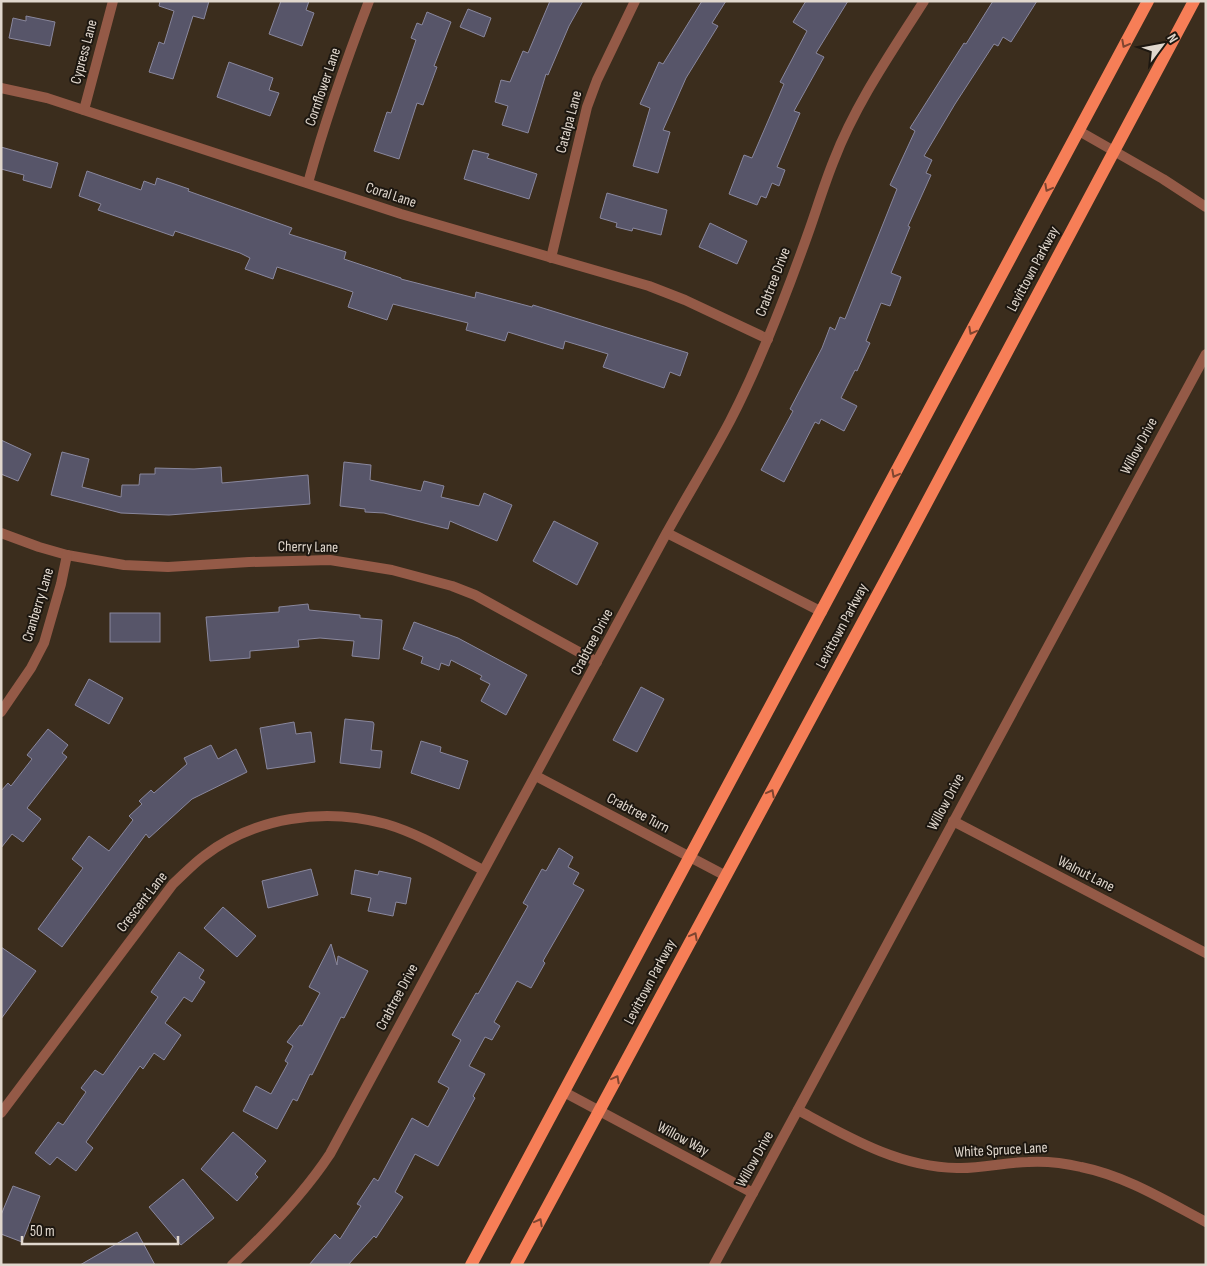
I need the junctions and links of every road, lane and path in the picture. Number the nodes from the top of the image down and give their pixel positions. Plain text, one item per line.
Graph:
1 (113, 1) edge
2 (369, 1) edge
3 (635, 1) edge
4 (924, 1) edge
5 (1148, 1) edge
6 (1194, 1) edge
7 (1, 88) edge
8 (84, 110) junction
9 (1079, 131) junction
10 (1115, 150) junction
11 (308, 183) junction
12 (1206, 207) edge
13 (551, 258) junction
14 (768, 338) junction
15 (1206, 354) edge
16 (1, 533) edge
17 (667, 533) junction
18 (67, 555) junction
19 (822, 612) junction
20 (598, 662) junction
21 (1, 712) edge
22 (536, 776) junction
23 (953, 821) junction
24 (690, 857) junction
25 (483, 870) junction
26 (726, 876) junction
27 (1206, 953) edge
28 (564, 1092) junction
29 (798, 1110) junction
30 (599, 1111) junction
31 (1, 1113) edge
32 (753, 1193) junction
33 (1206, 1222) edge
34 (232, 1265) edge
35 (472, 1265) edge
36 (516, 1265) edge
37 (714, 1265) edge

1 - 8 street, Cypress Lane
2 - 11 street, Cornflower Lane
3 - 13 street, Catalpa Lane
4 - 14 street, Crabtree Drive
5 -> 9 main road, Levittown Parkway
6 - 10 main road, Levittown Parkway
7 - 8 street, Coral Lane
8 - 11 street, Coral Lane
9 - 10 street
9 -> 19 main road, Levittown Parkway
10 - 12 street
26 -> 10 main road, Levittown Parkway
11 - 13 street, Coral Lane
13 - 14 street, Coral Lane
14 - 17 street, Crabtree Drive
15 - 23 street, Willow Drive
16 - 18 street, Cherry Lane
17 - 19 street
17 - 20 street, Crabtree Drive
18 - 20 street, Cherry Lane
18 - 21 street, Cranberry Lane
19 - 24 main road, Levittown Parkway
20 - 22 street, Crabtree Drive
22 - 24 street, Crabtree Turn
22 - 25 street, Crabtree Drive
23 - 27 street, Walnut Lane
23 - 29 street, Willow Drive
24 - 26 street, Crabtree Turn
24 - 28 main road, Levittown Parkway
25 - 31 street, Crescent Lane
25 - 34 street, Crabtree Drive
30 -> 26 main road, Levittown Parkway
28 - 30 street, Willow Way
28 - 35 main road, Levittown Parkway
29 - 32 street, Willow Drive
29 - 33 street, White Spruce Lane
30 - 32 street, Willow Way
36 -> 30 main road, Levittown Parkway
32 - 37 street, Willow Drive

